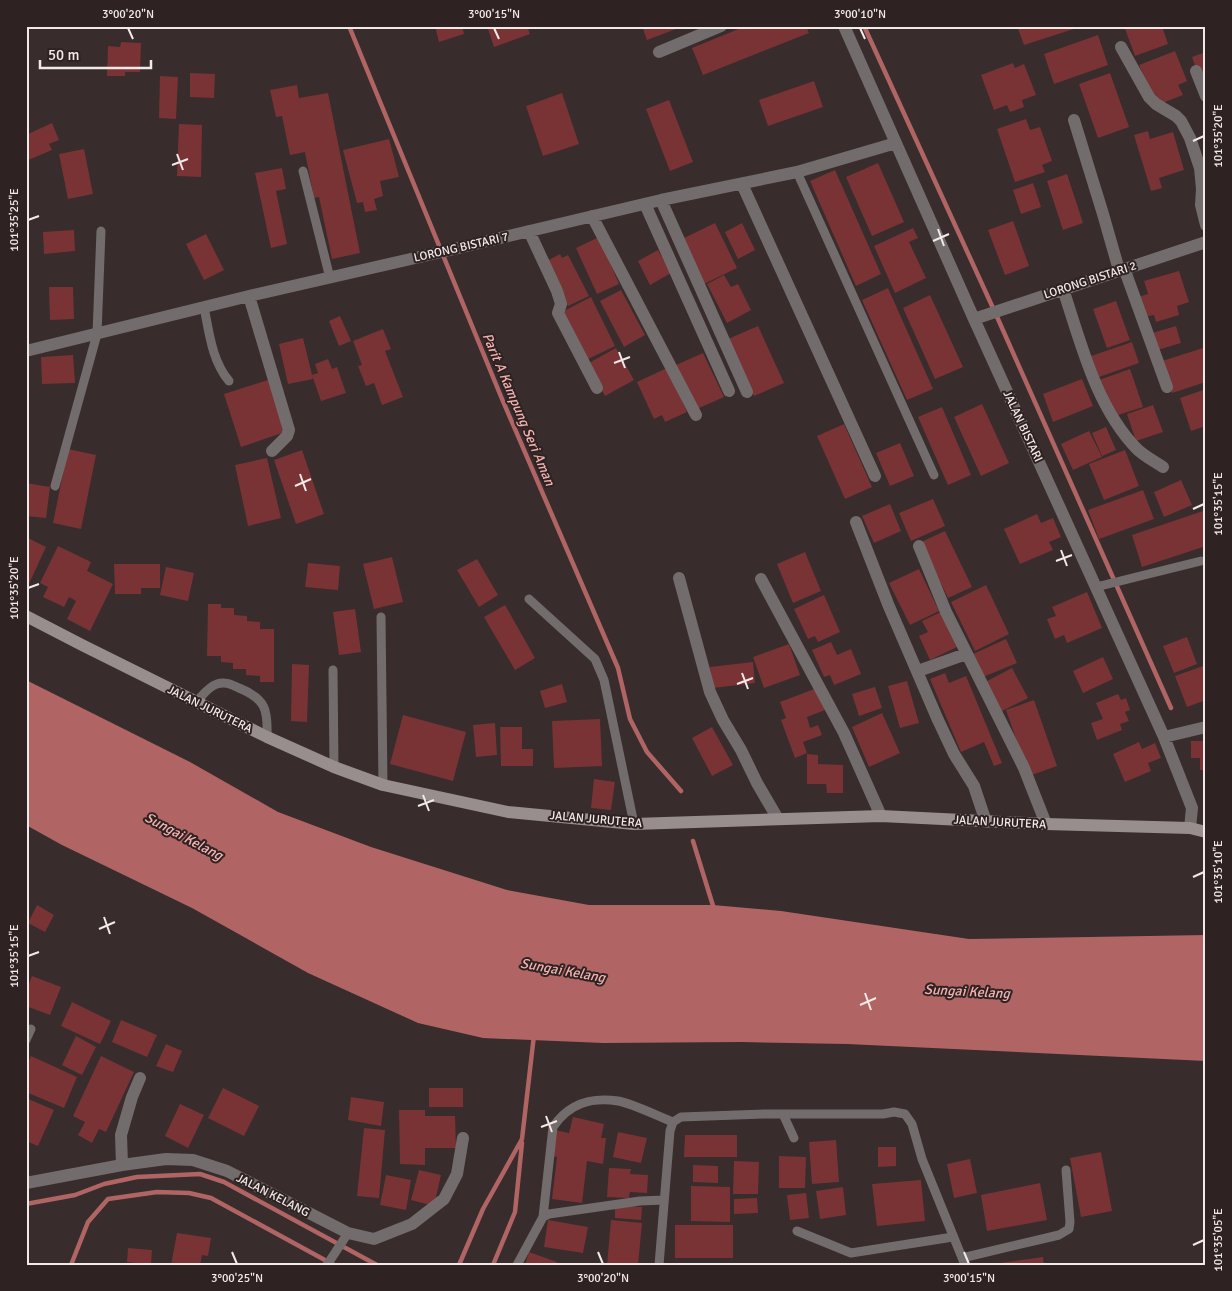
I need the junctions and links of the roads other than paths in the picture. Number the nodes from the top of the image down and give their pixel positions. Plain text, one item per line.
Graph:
1 (721, 26) edge
2 (844, 26) edge
3 (1121, 46) dead end
4 (659, 52) dead end
5 (1196, 71) dead end
6 (1206, 96) edge
7 (1074, 120) dead end
8 (896, 143) junction
9 (303, 171) dead end
10 (797, 172) junction
11 (742, 184) junction
12 (661, 200) junction
13 (645, 204) junction
14 (592, 216) junction
15 (1206, 225) edge
16 (101, 231) dead end
17 (529, 231) junction
18 (1206, 242) edge
19 (1121, 269) junction
20 (330, 278) junction
21 (1063, 289) junction
22 (249, 296) junction
23 (204, 307) junction
24 (979, 317) junction
25 (96, 334) junction
26 (26, 351) edge
27 (229, 381) dead end
28 (1167, 387) dead end
29 (597, 388) dead end
30 (728, 391) dead end
31 (747, 392) dead end
32 (696, 415) dead end
33 (272, 451) dead end
34 (1163, 467) dead end
35 (934, 475) dead end
36 (875, 476) dead end
37 (55, 486) dead end
38 (856, 522) dead end
39 (919, 546) dead end
40 (1201, 561) dead end
41 (679, 578) dead end
42 (761, 579) dead end
43 (1101, 585) junction
44 (529, 599) dead end
45 (26, 616) edge
46 (381, 617) dead end
47 (966, 654) junction
48 (333, 670) dead end
49 (918, 670) junction
50 (196, 702) junction
51 (1206, 727) edge
52 (267, 737) junction
53 (1164, 737) junction
54 (334, 766) junction
55 (383, 785) junction
56 (881, 816) junction
57 (778, 819) junction
58 (986, 822) junction
59 (634, 824) junction
60 (1046, 824) junction
61 (1190, 828) junction
62 (1206, 832) edge
63 (31, 1029) dead end
64 (26, 1040) edge
65 (140, 1078) dead end
66 (783, 1114) junction
67 (673, 1122) junction
68 (464, 1138) dead end
69 (794, 1138) dead end
70 (122, 1165) junction
71 (1066, 1170) dead end
72 (26, 1183) edge
73 (664, 1200) junction
74 (543, 1217) junction
75 (797, 1231) dead end
76 (348, 1233) junction
77 (953, 1237) junction
78 (963, 1261) edge
79 (327, 1265) edge
80 (517, 1265) edge
81 (659, 1265) edge

1 - 4 street
2 - 8 street, JALAN BISTARI
3 - 15 street
5 - 6 street
7 - 19 street
8 - 10 street, LORONG BISTARI 7
8 - 24 street, JALAN BISTARI
9 - 20 lane
10 - 11 street, LORONG BISTARI 7
10 - 35 lane
11 - 12 street, LORONG BISTARI 7
11 - 36 street
12 - 13 street, LORONG BISTARI 7
12 - 31 street
13 - 14 street, LORONG BISTARI 7
13 - 30 street
14 - 17 street, LORONG BISTARI 7
14 - 32 street
16 - 25 lane
17 - 20 street, LORONG BISTARI 7
17 - 29 street
18 - 19 street, LORONG BISTARI 2
19 - 21 street, LORONG BISTARI 2
19 - 28 street
20 - 22 street, LORONG BISTARI 7
21 - 24 street, LORONG BISTARI 2
21 - 34 street
22 - 23 street, LORONG BISTARI 7
22 - 33 street
23 - 25 street, LORONG BISTARI 7
23 - 27 lane
24 - 43 street, JALAN BISTARI
25 - 26 street, LORONG BISTARI 7
25 - 37 lane
38 - 49 street
39 - 47 street
40 - 43 lane
41 - 57 street
42 - 56 street
43 - 53 street, JALAN BISTARI
44 - 59 lane
45 - 50 street, JALAN JURUTERA
46 - 55 lane
47 - 49 street
47 - 60 street
48 - 54 lane
49 - 58 street
50 - 52 street, JALAN JURUTERA
50 - 52 lane
51 - 53 street
52 - 54 street, JALAN JURUTERA
53 - 61 street, JALAN BISTARI
54 - 55 street, JALAN JURUTERA
55 - 59 street, JALAN JURUTERA
56 - 57 street, JALAN JURUTERA
56 - 58 street, JALAN JURUTERA
57 - 59 street, JALAN JURUTERA
58 - 60 street, JALAN JURUTERA
60 - 61 street, JALAN JURUTERA
61 - 62 street, JALAN JURUTERA
63 - 64 lane
65 - 70 street
66 - 67 lane
66 - 69 lane
66 - 77 lane
67 - 73 lane
67 - 74 lane
68 - 76 street, JALAN KELANG
70 - 72 street, JALAN KELANG
70 - 76 street, JALAN KELANG
71 - 78 lane
73 - 74 lane
73 - 81 lane
74 - 80 lane
75 - 77 lane
76 - 79 lane
77 - 78 lane

